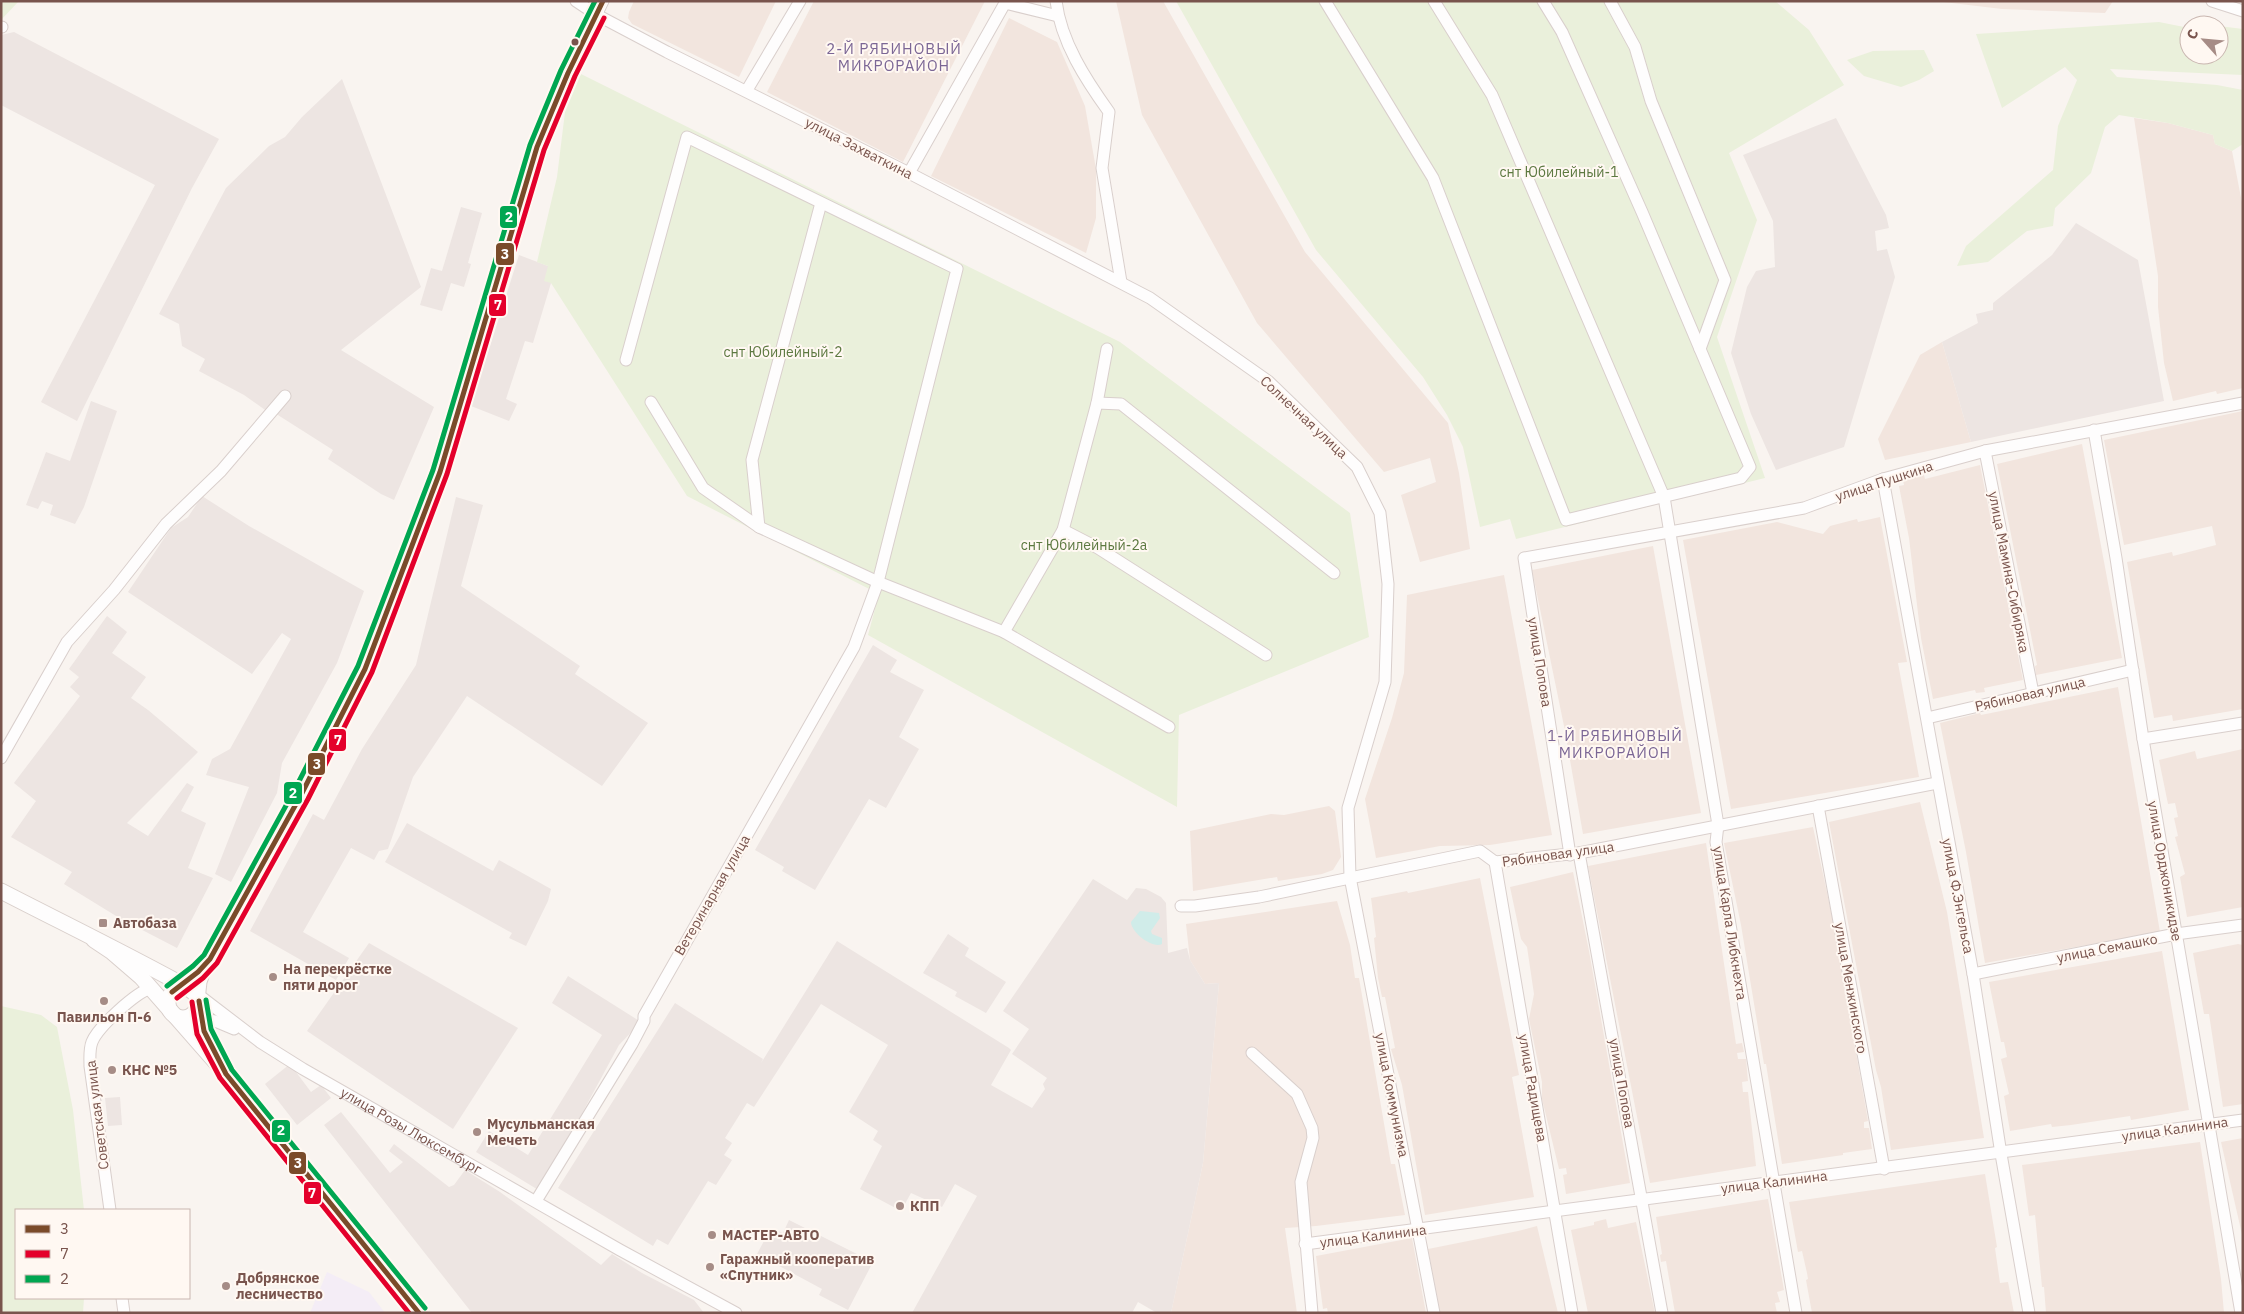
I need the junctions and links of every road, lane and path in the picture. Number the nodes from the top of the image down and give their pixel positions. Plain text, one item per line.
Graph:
1 (576, 1) edge
2 (603, 1) edge
3 (800, 1) edge
4 (1056, 1) edge
5 (1325, 1) edge
6 (1434, 1) edge
7 (1543, 1) edge
8 (1610, 1) edge
9 (2212, 1) edge
10 (2243, 11) edge
11 (597, 15) junction
12 (1058, 16) junction
13 (747, 90) junction
14 (909, 173) junction
15 (820, 203) junction
16 (1121, 282) junction
17 (1107, 349) dead end
18 (1700, 349) junction
19 (626, 360) dead end
20 (286, 396) dead end
21 (651, 402) dead end
22 (1097, 403) junction
23 (2243, 403) edge
24 (2094, 430) junction
25 (1985, 451) junction
26 (1883, 479) junction
27 (1664, 497) junction
28 (758, 527) junction
29 (1063, 530) junction
30 (1671, 532) junction
31 (1524, 558) joint
32 (1334, 573) dead end
33 (878, 582) junction
34 (1004, 632) junction
35 (1266, 654) dead end
36 (2132, 670) junction
37 (2033, 693) junction
38 (1927, 718) junction
39 (2243, 723) edge
40 (1169, 727) dead end
41 (2142, 739) junction
42 (1, 758) edge
43 (1937, 783) junction
44 (1818, 806) junction
45 (1718, 825) junction
46 (1575, 854) junction
47 (1495, 862) junction
48 (1350, 877) junction
49 (1, 891) edge
50 (1181, 906) dead end
51 (2243, 925) edge
52 (2176, 934) junction
53 (94, 940) junction
54 (210, 958) junction
55 (127, 964) junction
56 (1973, 974) junction
57 (151, 988) junction
58 (189, 993) junction
59 (128, 1002) junction
60 (171, 1012) junction
61 (195, 1018) junction
62 (260, 1042) junction
63 (1252, 1052) dead end
64 (226, 1074) junction
65 (2243, 1120) edge
66 (2208, 1125) junction
67 (2001, 1154) junction
68 (1884, 1169) junction
69 (1774, 1181) junction
70 (1644, 1200) junction
71 (536, 1201) junction
72 (110, 1209) edge
73 (1554, 1212) junction
74 (1418, 1230) junction
75 (1305, 1244) junction
76 (122, 1299) edge
77 (124, 1313) edge
78 (419, 1313) edge
79 (736, 1313) edge
80 (1312, 1313) edge
81 (1434, 1313) edge
82 (1572, 1313) edge
83 (1662, 1313) edge
84 (1796, 1313) edge
85 (2029, 1313) edge
86 (2241, 1313) edge

1 - 11 street, улица Захваткина
2 - 11 street
3 - 13 street
4 - 12 street
5 - 27 street
6 - 27 street, улица Карла Либкнехта
7 - 18 street
8 - 18 street
9 - 10 street
11 - 13 street, улица Захваткина
11 - 54 street
12 - 14 street
12 - 16 street
13 - 14 street, улица Захваткина
14 - 16 street, улица Захваткина
15 - 19 street
15 - 28 street
15 - 33 street, Ветеринарная улица
16 - 48 street, Солнечная улица
17 - 22 street
18 - 27 street
20 - 42 street
21 - 28 street
22 - 29 street
22 - 32 street
23 - 24 street, улица Пушкина
24 - 25 street, улица Пушкина
24 - 36 street, улица Орджоникидзе
25 - 26 street, улица Пушкина
25 - 37 street, улица Мамина-Сибиряка
26 - 30 street, улица Пушкина
26 - 38 street, улица Ф.Энгельса
27 - 30 street, улица Карла Либкнехта
28 - 33 street
29 - 34 street
29 - 35 street
30 - 31 street, улица Пушкина
30 - 45 street, улица Карла Либкнехта
31 - 46 street, улица Попова
33 - 34 street
33 - 71 street, Ветеринарная улица
34 - 40 street
36 - 37 street, Рябиновая улица
36 - 41 street, улица Орджоникидзе
37 - 38 street, Рябиновая улица
38 - 43 street, улица Ф.Энгельса
39 - 41 street
41 - 52 street, улица Орджоникидзе
43 - 44 street, Рябиновая улица
43 - 56 street, улица Ф.Энгельса
44 - 45 street, Рябиновая улица
44 - 68 street, улица Менжинского
45 - 46 street, Рябиновая улица
45 - 69 street, улица Карла Либкнехта
46 - 47 street, Рябиновая улица
46 - 70 street, улица Попова
47 - 48 street, Рябиновая улица
47 - 73 street, улица Радищева
48 - 50 street, Рябиновая улица
48 - 74 street, улица Коммунизма
49 - 53 street, улица Розы Люксембург
51 - 52 street, улица Семашко
52 - 56 street, улица Семашко
52 - 66 street, улица Орджоникидзе
53 - 55 street, улица Розы Люксембург
53 - 58 street, улица Розы Люксембург
54 - 58 street
54 - 58 street
55 - 57 street, улица Розы Люксембург
55 - 59 street
56 - 67 street, улица Ф.Энгельса
57 - 59 street, Советская улица
57 - 60 street, улица Розы Люксембург
58 - 60 street
58 - 61 street
58 - 62 street, улица Розы Люксембург
59 - 72 street, Советская улица
60 - 61 street
60 - 64 street, улица Розы Люксембург
61 - 62 street
61 - 64 street
62 - 71 street, улица Розы Люксембург
63 - 75 street
64 - 78 street
65 - 66 street, улица Калинина
66 - 67 street, улица Калинина
66 - 86 street, улица Орджоникидзе
67 - 68 street, улица Калинина
67 - 85 street, улица Ф.Энгельса
68 - 69 street, улица Калинина
69 - 70 street, улица Калинина
69 - 84 street, улица Карла Либкнехта
70 - 73 street, улица Калинина
70 - 83 street, улица Попова
71 - 79 street, улица Розы Люксембург
73 - 74 street, улица Калинина
73 - 82 street, улица Радищева
74 - 75 street, улица Калинина
74 - 81 street, улица Коммунизма
75 - 80 street
76 - 77 street

